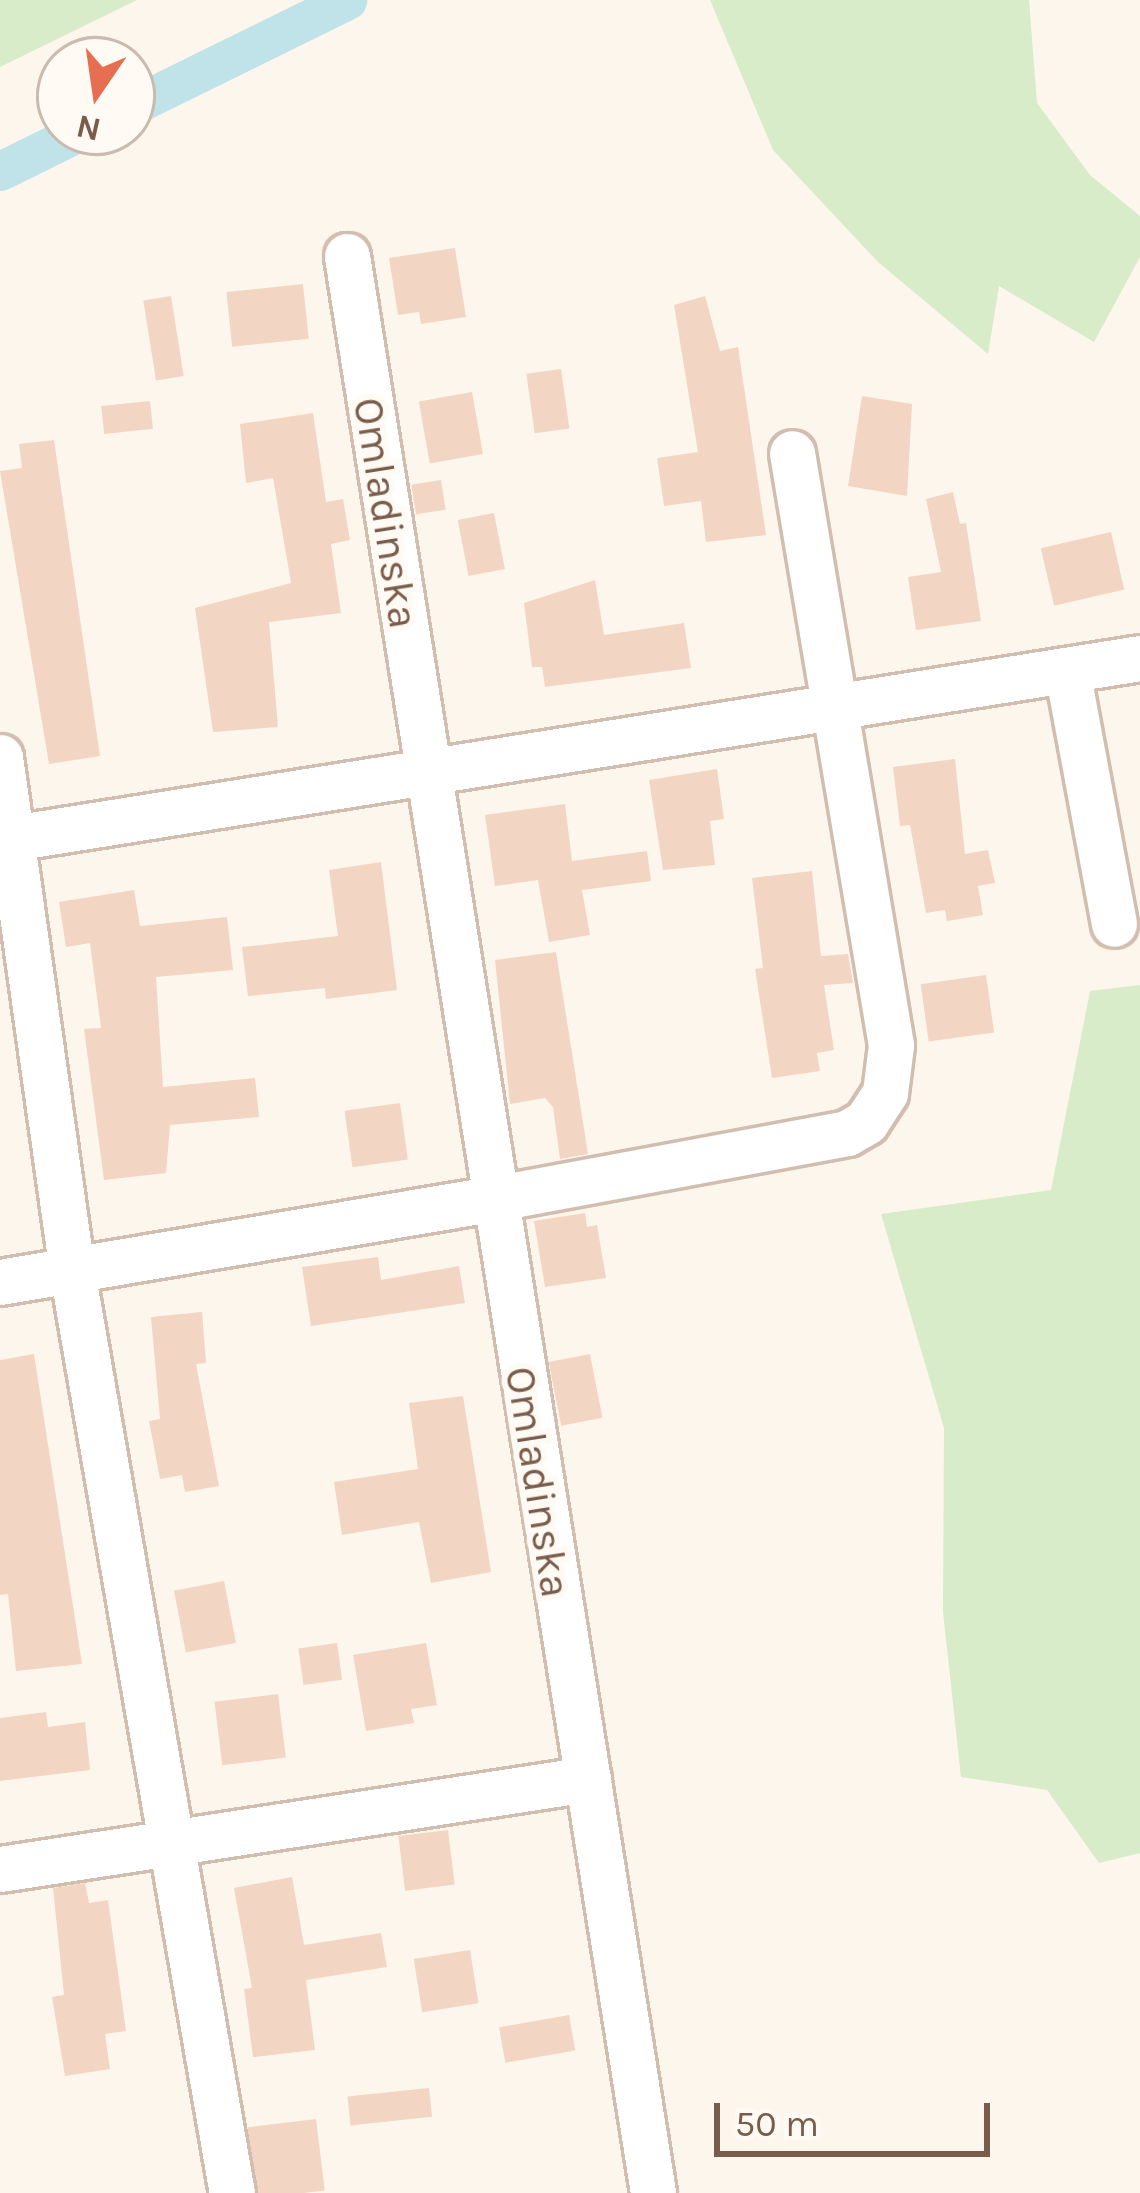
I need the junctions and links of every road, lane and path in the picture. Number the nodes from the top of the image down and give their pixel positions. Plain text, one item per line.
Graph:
1 (347, 256) dead end
2 (792, 453) dead end
3 (1140, 658) edge
4 (1067, 670) junction
5 (830, 709) junction
6 (0, 757) edge
7 (425, 771) junction
8 (6, 839) edge
9 (1114, 924) dead end
10 (491, 1199) junction
11 (72, 1271) junction
12 (0, 1282) edge
13 (588, 1779) junction
14 (178, 1848) junction
15 (0, 1869) edge
16 (232, 2193) edge
17 (653, 2193) edge

1 - 7 street, Omladinska
2 - 5 street
3 - 4 street
4 - 5 street
4 - 9 street
5 - 7 street
5 - 10 street
6 - 8 street
7 - 8 street
7 - 10 street, Omladinska
8 - 11 street
10 - 11 street
10 - 13 street, Omladinska
11 - 12 street
11 - 14 street
13 - 14 street
13 - 17 street, Omladinska
14 - 15 street
14 - 16 street

